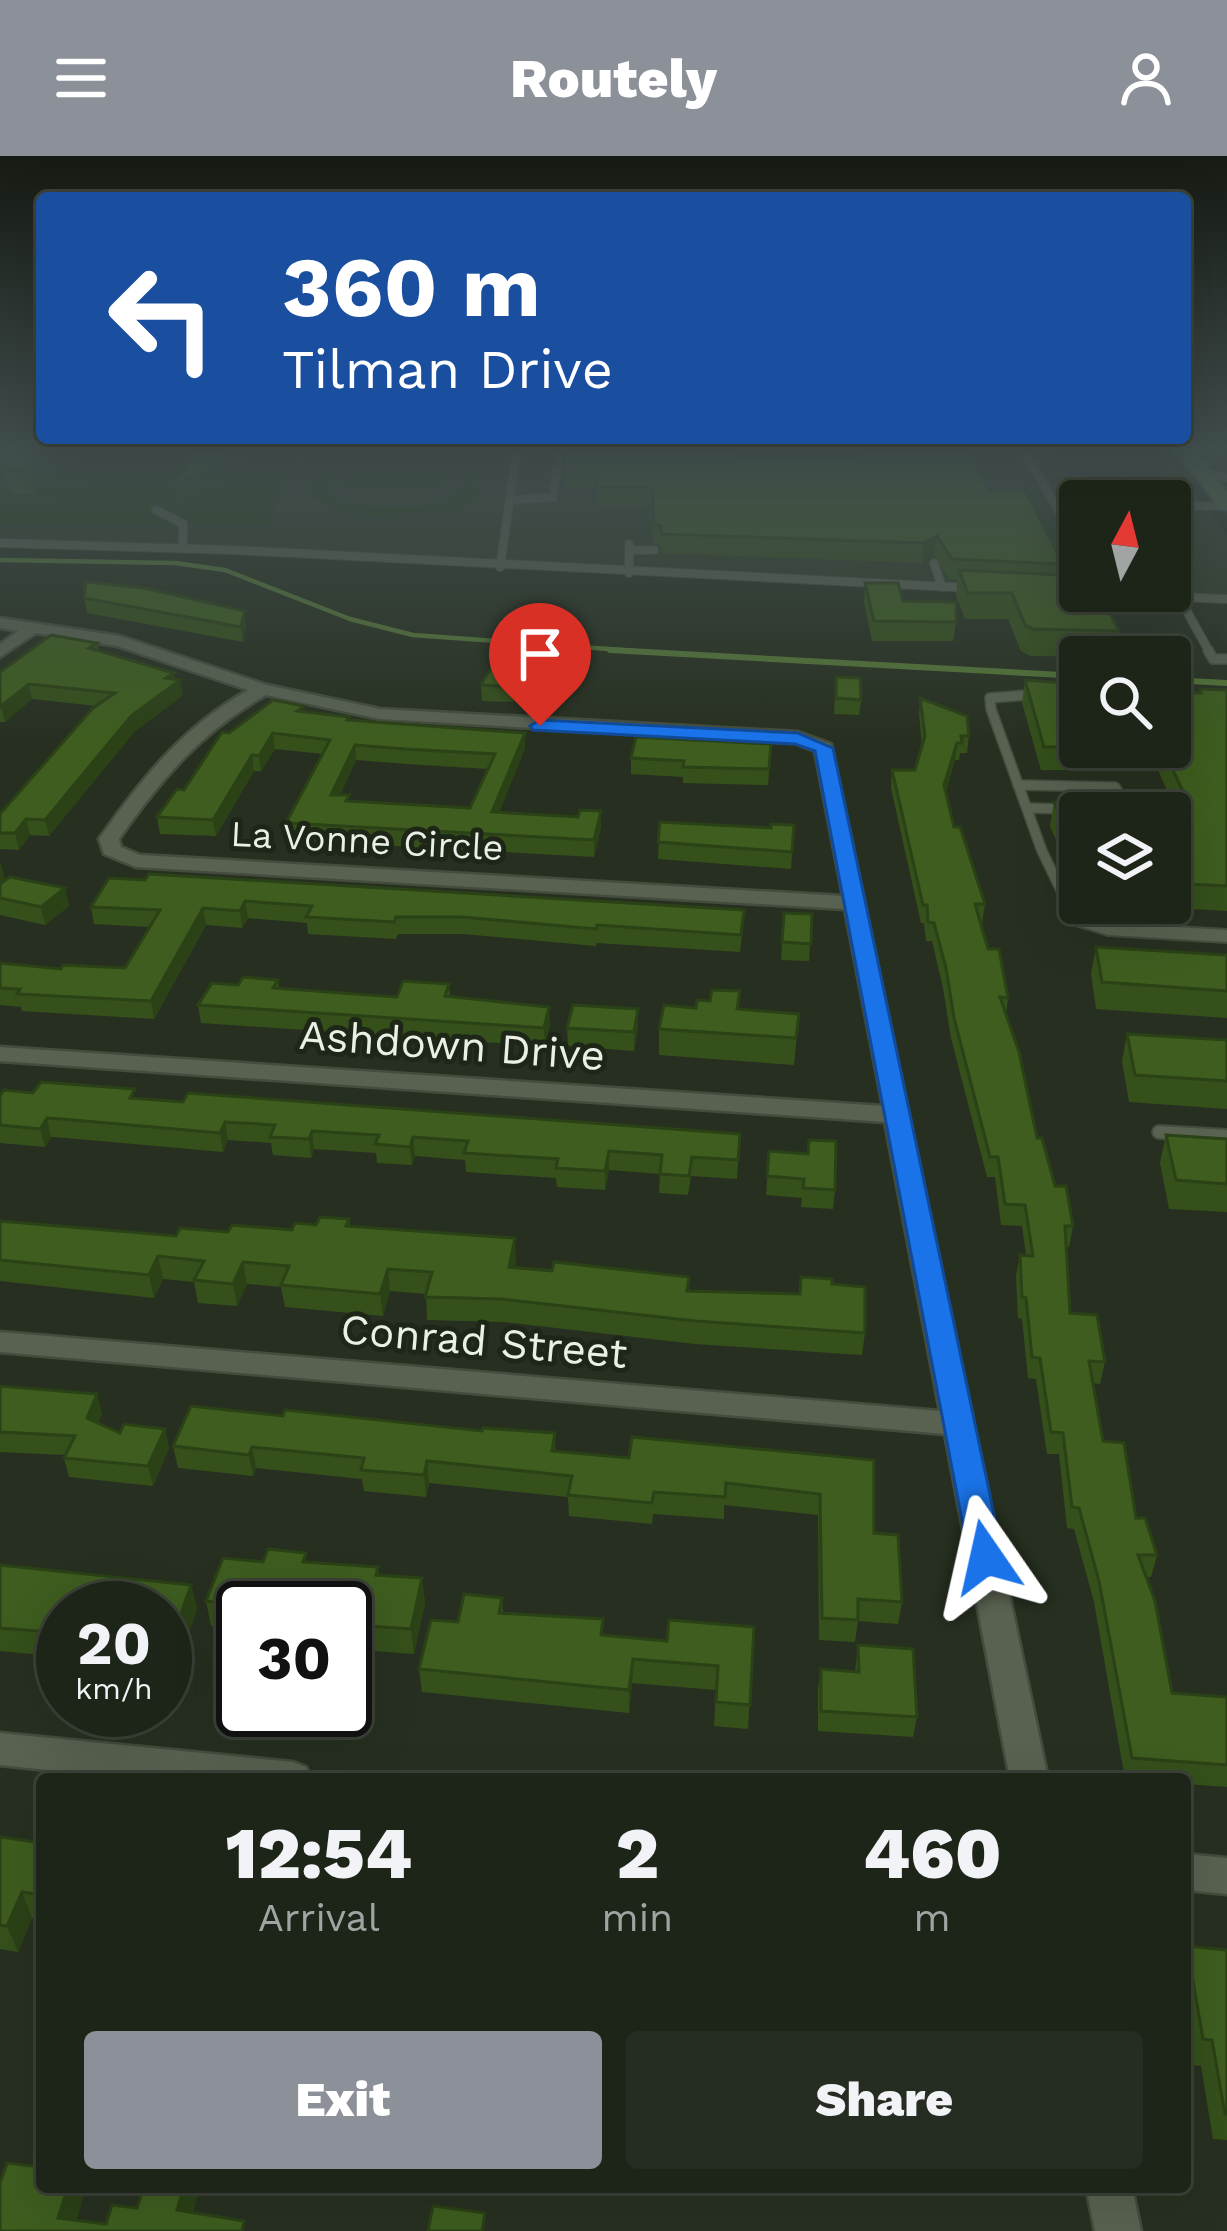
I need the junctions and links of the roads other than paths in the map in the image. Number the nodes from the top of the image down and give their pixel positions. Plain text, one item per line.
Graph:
1 (104, 546) edge
2 (503, 546) edge
3 (183, 548) joint
4 (654, 550) dead end
5 (934, 563) dead end
6 (500, 567) junction
7 (629, 573) junction
8 (942, 587) junction
9 (989, 589) edge
10 (1191, 598) edge
11 (1227, 599) edge
12 (1187, 612) edge
13 (0, 623) edge
14 (35, 626) junction
15 (0, 652) edge
16 (1227, 659) edge
17 (263, 689) junction
18 (1059, 695) edge
19 (1018, 785) junction
20 (1117, 792) edge
21 (1027, 808) junction
22 (1059, 809) edge
23 (853, 903) junction
24 (1227, 936) edge
25 (0, 1054) edge
26 (898, 1115) junction
27 (1159, 1132) dead end
28 (1227, 1136) edge
29 (0, 1342) edge
30 (960, 1424) junction
31 (0, 1748) edge
32 (236, 1773) edge
33 (1028, 1773) edge
34 (1191, 1873) edge
35 (1227, 1876) edge
36 (1110, 2193) edge
37 (1118, 2231) edge

1 - 3 lane
2 - 6 lane
3 - 6 lane
4 - 7 lane
5 - 8 lane
6 - 7 lane
7 - 8 lane
8 - 9 lane
10 - 11 lane
12 - 16 lane
13 - 14 street
14 - 15 street
14 - 17 street
17 - 23 street
17 - 23 street, La Vonne Circle
18 - 19 lane
19 - 20 lane
19 - 21 lane
21 - 22 lane
21 - 24 lane
23 - 26 street
25 - 26 street, Ashdown Drive
26 - 30 street
27 - 28 lane
29 - 30 street, Conrad Street
30 - 33 street
31 - 32 street
34 - 35 street
36 - 37 street

